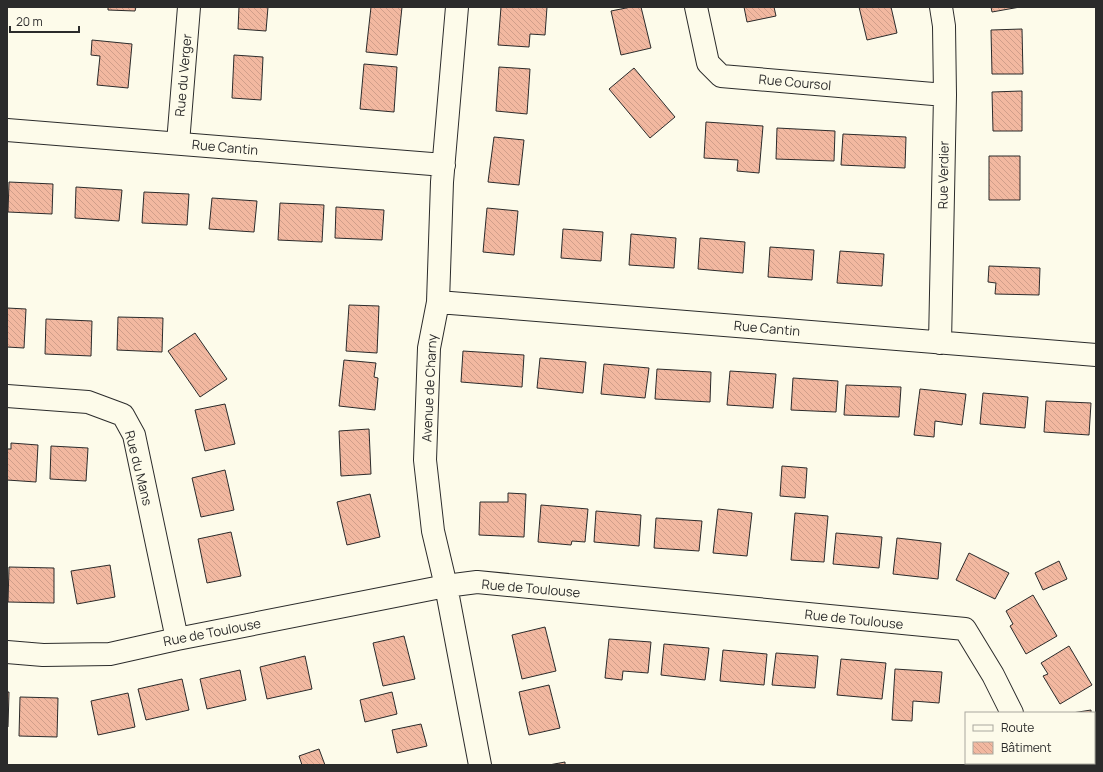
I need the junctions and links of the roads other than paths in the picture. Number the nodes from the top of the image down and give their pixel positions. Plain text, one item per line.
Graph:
1 (189, 7) edge
2 (457, 7) edge
3 (696, 7) edge
4 (941, 7) edge
5 (945, 95) junction
6 (7, 130) edge
7 (178, 143) junction
8 (444, 165) junction
9 (438, 302) junction
10 (940, 343) junction
11 (1096, 355) edge
12 (7, 396) edge
13 (446, 586) junction
14 (177, 639) junction
15 (7, 652) edge
16 (1011, 712) edge
17 (480, 765) edge

1 - 7 street, Rue du Verger
2 - 8 street, Avenue de Charny
3 - 5 street, Rue Coursol
4 - 5 street, Rue Verdier
5 - 10 street, Rue Verdier
6 - 7 street, Rue Cantin
7 - 8 street, Rue Cantin
8 - 9 street, Avenue de Charny
9 - 10 street, Rue Cantin
9 - 13 street, Avenue de Charny
10 - 11 street, Rue Cantin
12 - 14 street, Rue du Mans
13 - 14 street, Rue de Toulouse
13 - 16 street, Rue de Toulouse
13 - 17 street, Avenue de Charny
14 - 15 street, Rue de Toulouse

